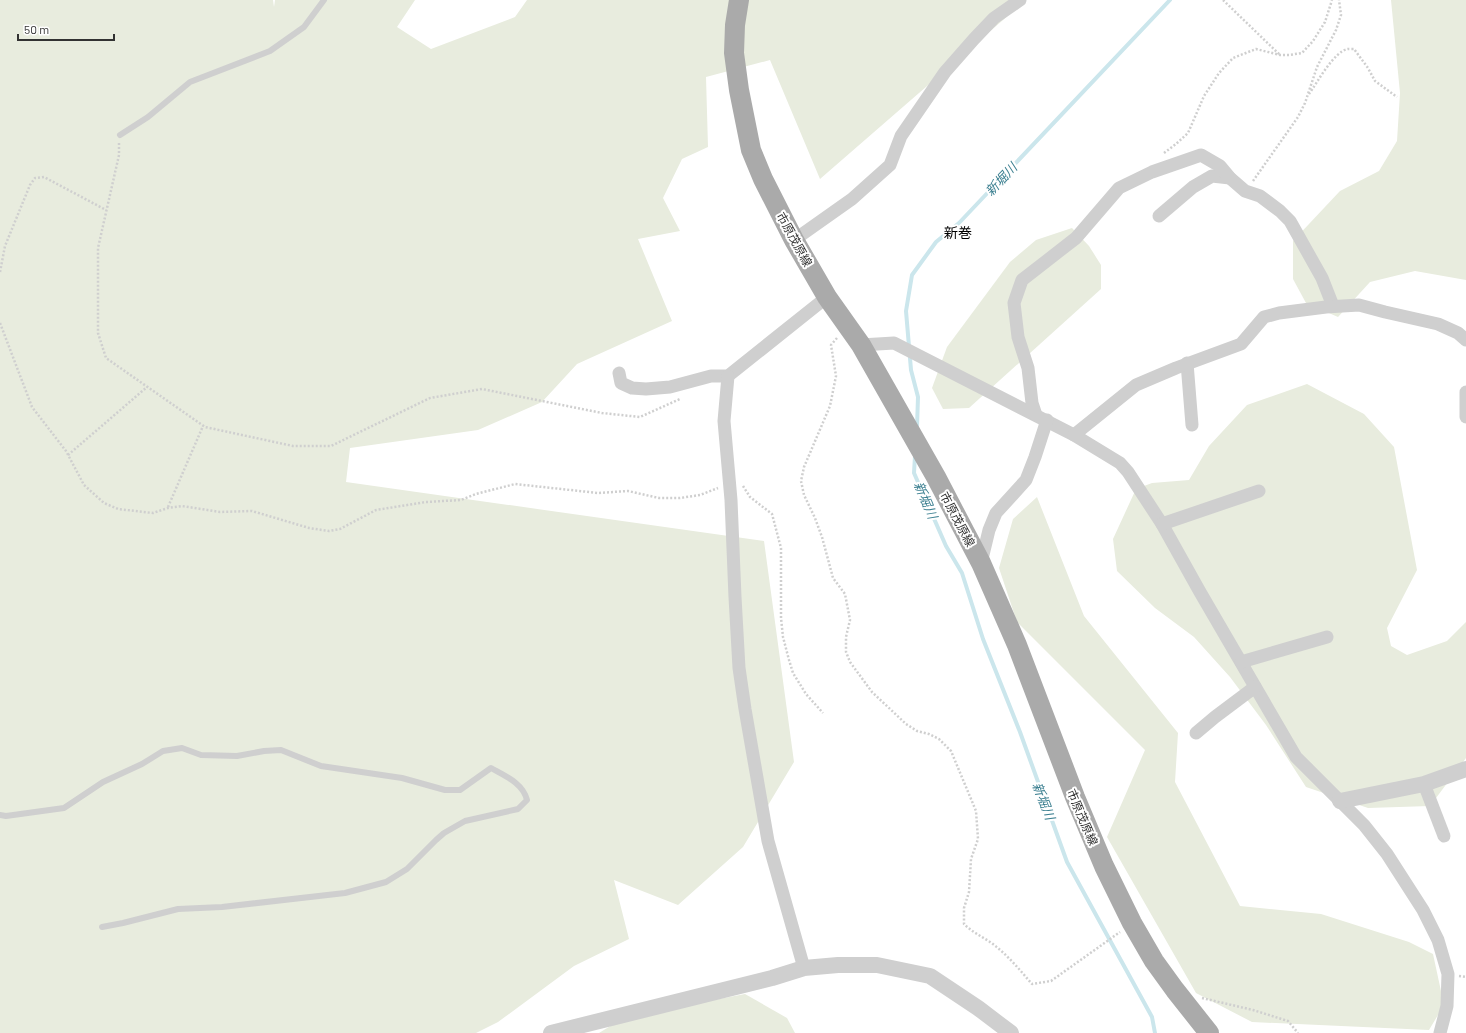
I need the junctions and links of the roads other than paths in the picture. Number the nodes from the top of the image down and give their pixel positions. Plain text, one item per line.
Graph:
1 (324, 0) edge
2 (739, 0) edge
3 (1020, 0) edge
4 (120, 135) road end
5 (1230, 178) junction
6 (1159, 216) dead end
7 (794, 240) junction
8 (827, 297) junction
9 (1333, 306) junction
10 (1466, 340) edge
11 (861, 345) junction
12 (1187, 363) junction
13 (619, 373) dead end
14 (728, 376) junction
15 (1466, 392) edge
16 (1041, 417) junction
17 (1466, 417) edge
18 (1192, 425) dead end
19 (1074, 435) junction
20 (1259, 491) dead end
21 (1162, 524) junction
22 (981, 563) junction
23 (1327, 636) dead end
24 (1241, 662) junction
25 (1255, 686) junction
26 (1196, 733) dead end
27 (1466, 769) edge
28 (1424, 784) junction
29 (1340, 801) junction
30 (0, 815) edge
31 (1444, 836) dead end
32 (102, 926) dead end
33 (804, 968) junction
34 (552, 1033) edge
35 (1011, 1033) edge
36 (1209, 1033) edge
37 (1440, 1033) edge

1 - 4 lane
2 - 7 main road, 市原茂原線
3 - 7 street
5 - 6 street
5 - 9 street
5 - 16 street
7 - 8 main road, 市原茂原線
8 - 11 main road, 市原茂原線
8 - 14 street
9 - 10 street
9 - 12 street
11 - 16 street
11 - 22 main road, 市原茂原線
12 - 18 street
12 - 19 street
13 - 14 street
14 - 33 street
15 - 17 street
16 - 19 street
16 - 22 street
19 - 21 street
20 - 21 street
21 - 24 street
22 - 36 main road, 市原茂原線
23 - 24 street
24 - 25 street
25 - 26 street
25 - 29 street
27 - 28 street
28 - 29 street
28 - 31 street
29 - 37 street
30 - 32 lane
33 - 34 street
33 - 35 street

